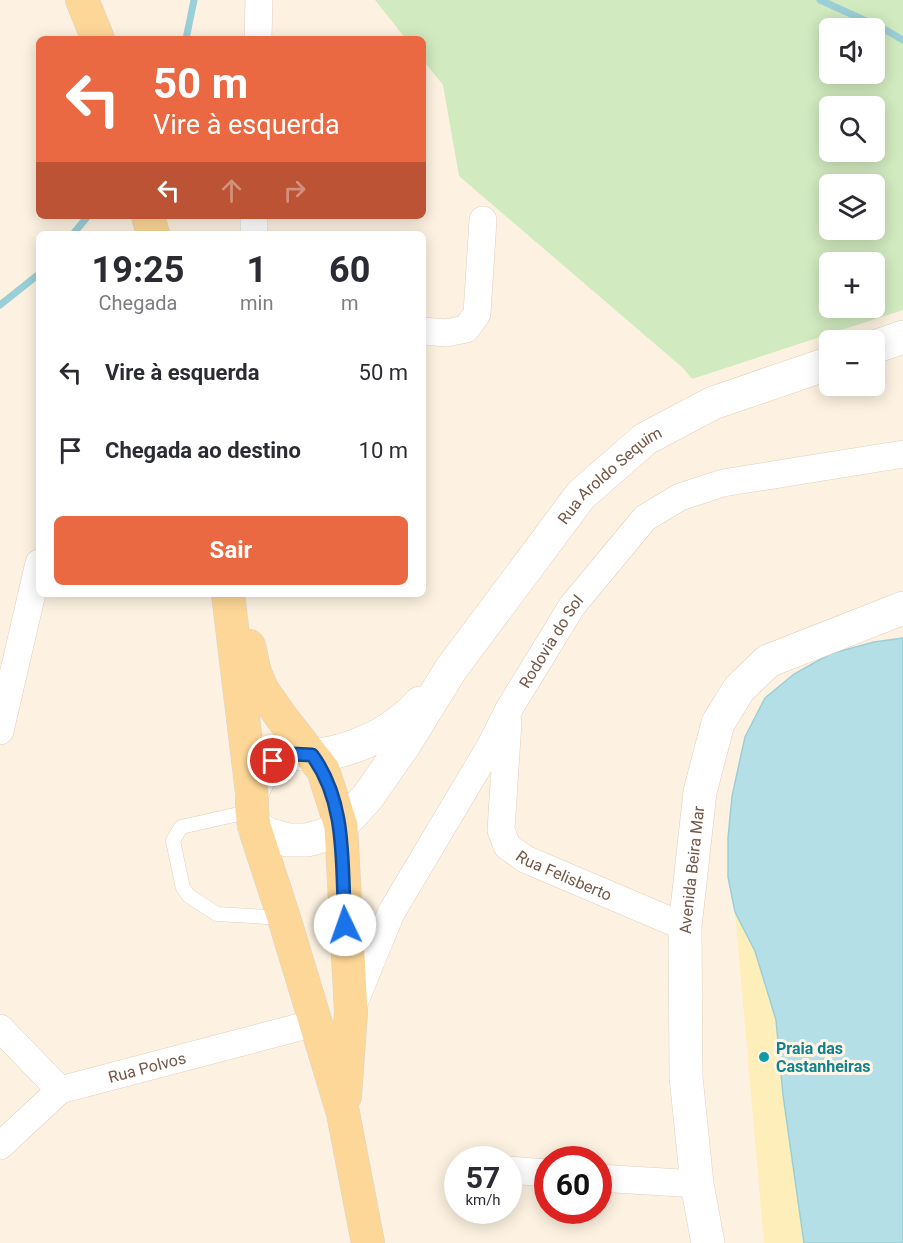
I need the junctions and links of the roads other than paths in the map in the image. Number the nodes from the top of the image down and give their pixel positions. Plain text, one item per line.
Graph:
1 (82, 0) edge
2 (259, 0) edge
3 (97, 36) edge
4 (258, 36) edge
5 (483, 220) dead end
6 (426, 331) edge
7 (903, 337) edge
8 (885, 343) edge
9 (819, 367) edge
10 (903, 454) edge
11 (36, 576) edge
12 (230, 597) edge
13 (231, 597) edge
14 (903, 608) edge
15 (451, 669) junction
16 (509, 709) junction
17 (0, 731) edge
18 (312, 755) junction
19 (252, 810) junction
20 (341, 826) junction
21 (285, 918) junction
22 (685, 927) junction
23 (351, 1012) junction
24 (315, 1023) junction
25 (0, 1028) edge
26 (60, 1090) junction
27 (344, 1113) junction
28 (0, 1146) edge
29 (612, 1179) edge
30 (697, 1184) junction
31 (368, 1243) edge
32 (708, 1243) edge

1 - 3 main road
2 - 4 street
5 - 6 street
7 - 8 street
9 - 15 street, Rua Aroldo Sequim
10 - 16 street, Rodovia do Sol
11 - 17 street
12 - 19 main road, Rodovia do Sol
13 - 18 main road, Rodovia do Sol
14 - 22 street, Avenida Beira Mar
15 - 18 street, Rua Aroldo Sequim
15 - 20 street, Rua Aroldo Sequim
16 - 22 street, Rua Felisberto
16 - 23 street, Rodovia do Sol
18 - 19 street
18 - 20 main road, Rodovia do Sol
19 - 20 street
19 - 21 main road, Rodovia do Sol
19 - 21 lane
20 - 23 main road, Rodovia do Sol
21 - 24 main road, Rodovia do Sol
22 - 30 street, Avenida Beira Mar
23 - 27 main road, Rodovia do Sol
24 - 26 street, Rua Polvos
24 - 27 main road, Rodovia do Sol
25 - 26 street
26 - 28 street, Rua Polvos
27 - 31 main road
29 - 30 street
30 - 32 street, Avenida Beira Mar

